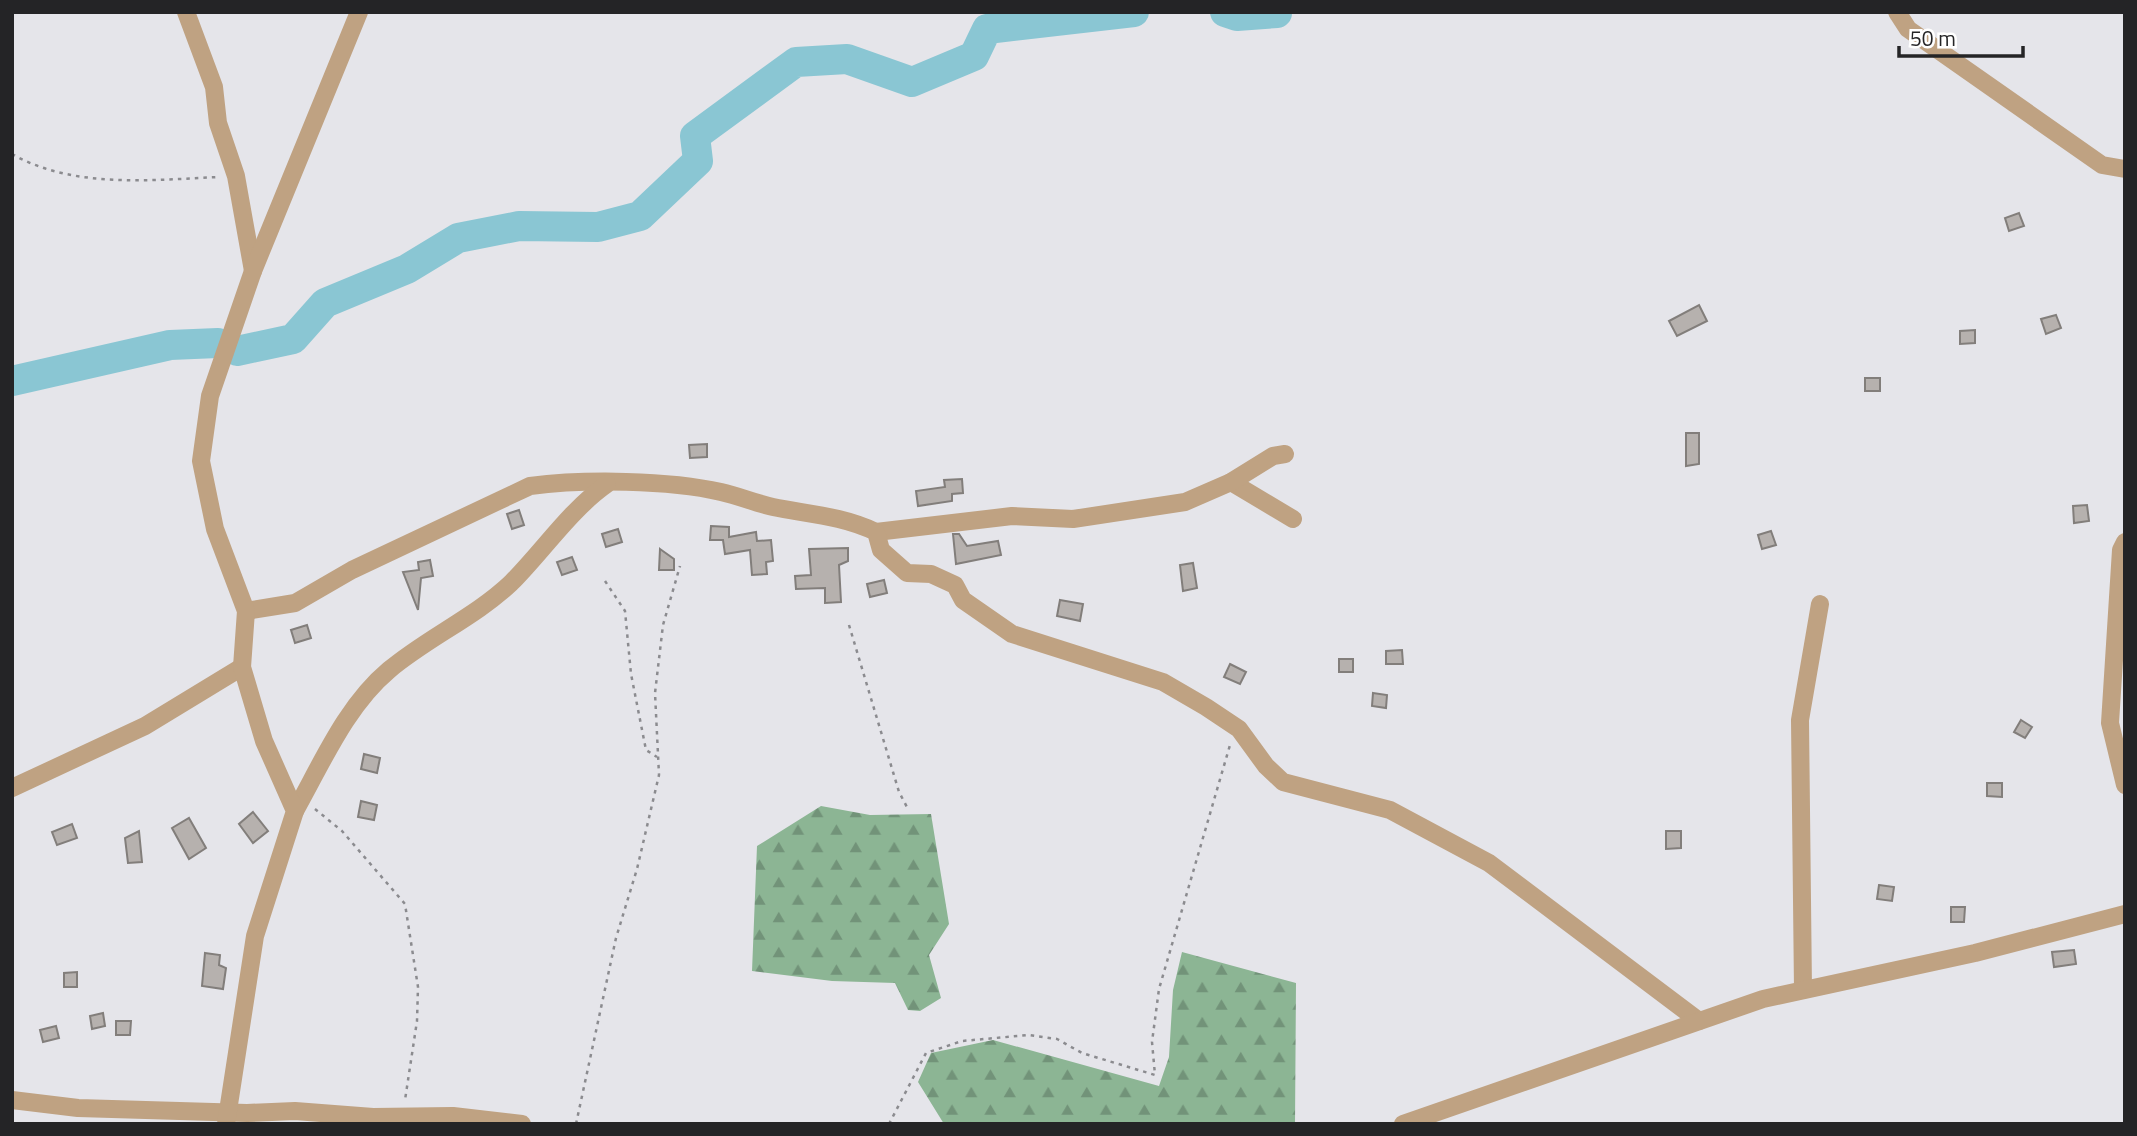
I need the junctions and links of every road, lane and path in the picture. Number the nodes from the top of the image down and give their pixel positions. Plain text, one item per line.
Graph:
1 (359, 12) edge
2 (1897, 12) edge
3 (185, 13) edge
4 (12, 154) edge
5 (2125, 169) edge
6 (236, 176) junction
7 (253, 271) junction
8 (1285, 454) dead end
9 (1231, 482) junction
10 (607, 484) junction
11 (1293, 519) dead end
12 (876, 532) junction
13 (2125, 541) edge
14 (680, 566) dead end
15 (605, 581) dead end
16 (1820, 604) dead end
17 (246, 611) junction
18 (849, 625) dead end
19 (242, 667) junction
20 (1239, 729) junction
21 (657, 757) junction
22 (2125, 785) edge
23 (12, 789) edge
24 (908, 809) dead end
25 (295, 811) junction
26 (2125, 914) edge
27 (1803, 990) junction
28 (1699, 1021) junction
29 (12, 1100) edge
30 (228, 1117) edge
31 (404, 1117) junction
32 (522, 1124) edge
33 (576, 1124) edge
34 (889, 1124) edge
35 (1403, 1124) edge

1 - 7 street
2 - 5 street
3 - 6 street
4 - 6 path
6 - 7 street
7 - 17 street
8 - 9 street
9 - 11 street
9 - 12 street
10 - 12 street
10 - 17 street
10 - 25 street
12 - 20 street
13 - 22 street
14 - 21 path
15 - 21 path
16 - 27 street
17 - 19 street
18 - 24 path
19 - 23 street
19 - 25 street
20 - 28 street
20 - 34 path
21 - 33 path
25 - 30 street
25 - 31 path
26 - 27 street
27 - 28 street
28 - 35 street
29 - 30 street
30 - 31 street
31 - 32 street

